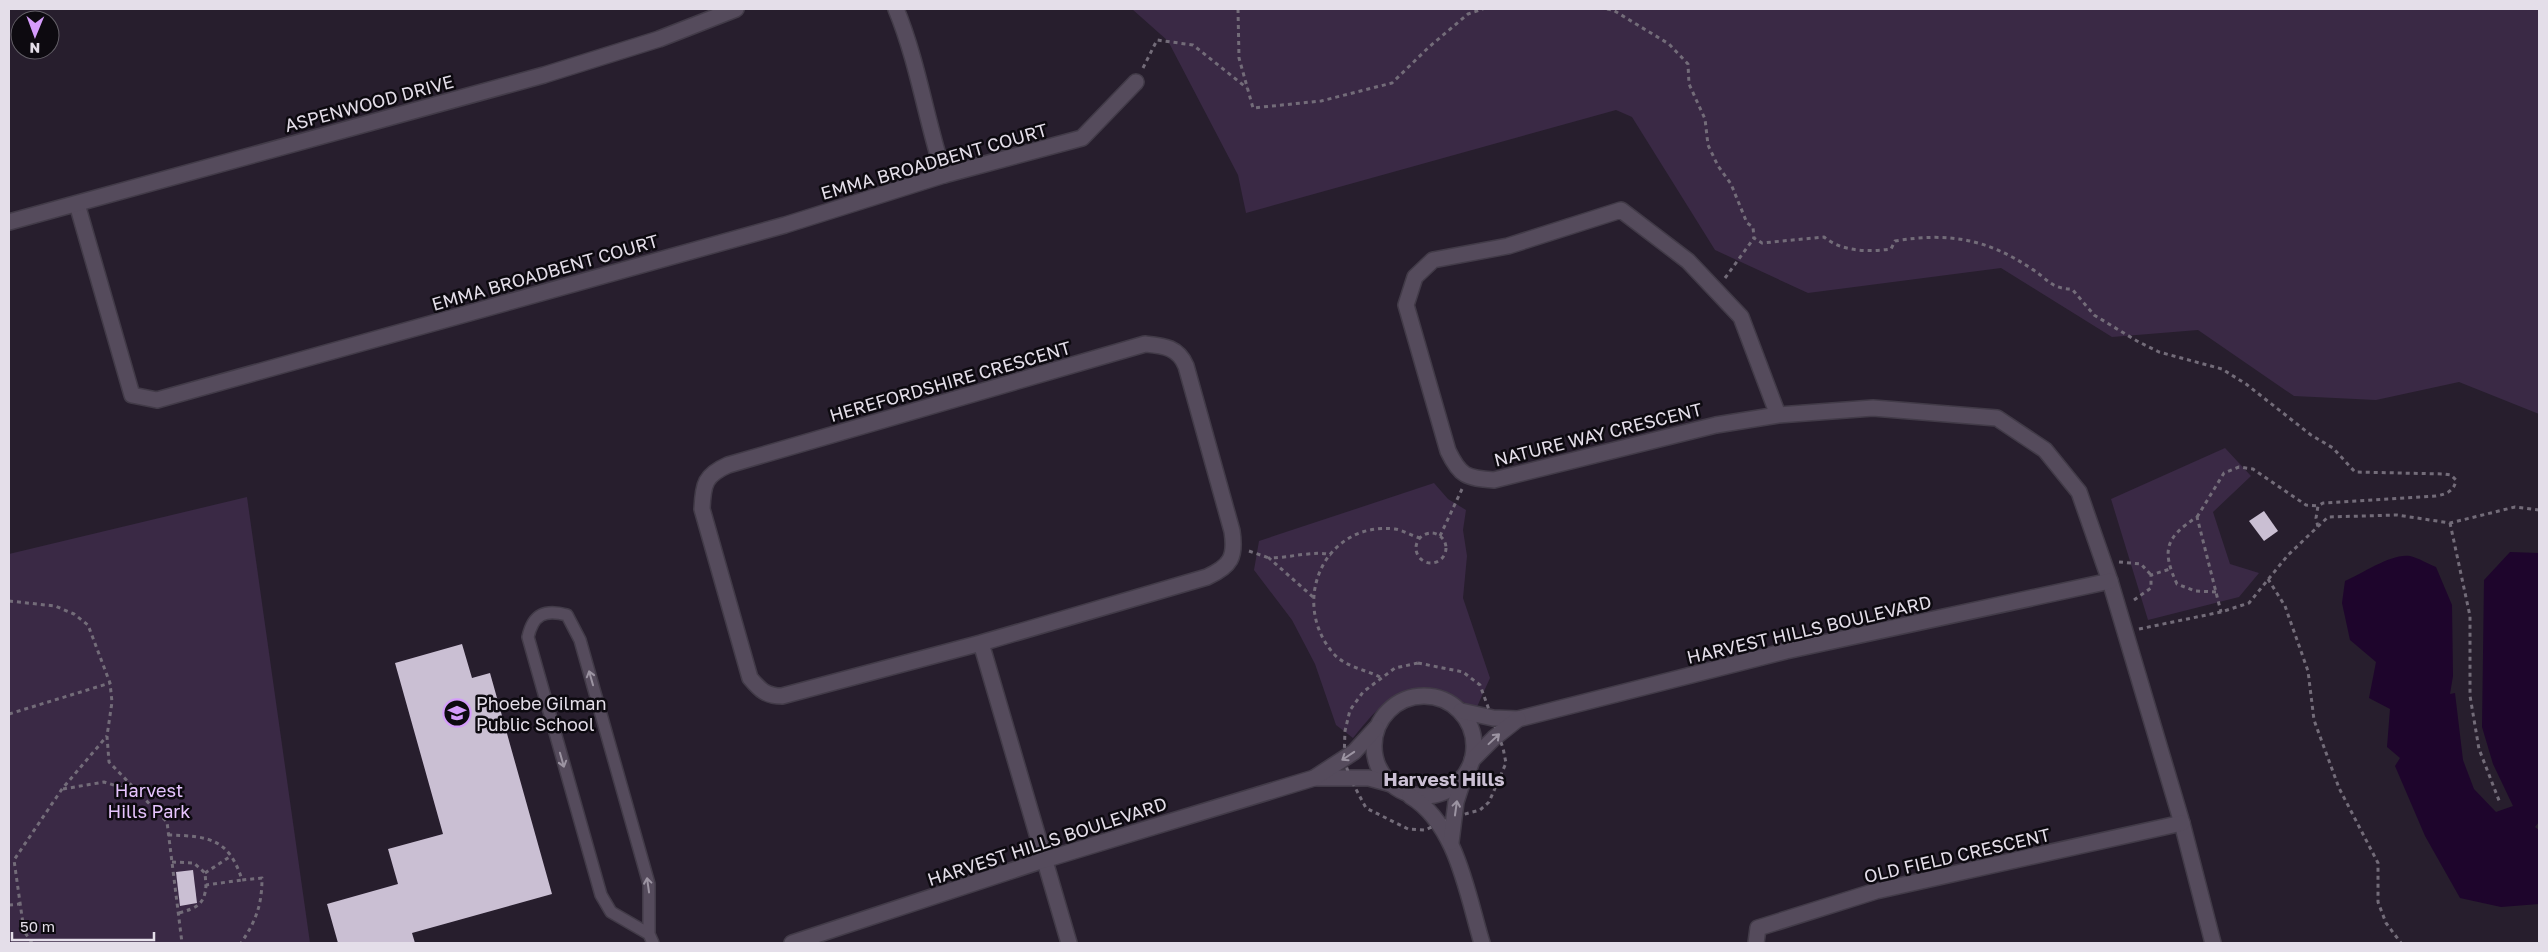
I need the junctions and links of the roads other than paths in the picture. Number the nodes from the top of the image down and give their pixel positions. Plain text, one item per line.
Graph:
1 (736, 9) edge
2 (896, 9) edge
3 (1136, 82) road end
4 (944, 175) junction
5 (77, 204) junction
6 (9, 222) edge
7 (1778, 416) junction
8 (2110, 581) junction
9 (981, 644) junction
10 (1461, 711) junction
11 (1518, 719) junction
12 (1376, 728) junction
13 (1472, 760) junction
14 (1464, 776) junction
15 (1314, 778) junction
16 (1391, 784) junction
17 (1406, 793) junction
18 (2182, 822) junction
19 (1451, 842) junction
20 (1044, 860) junction
21 (651, 939) edge
22 (792, 943) edge
23 (1069, 943) edge
24 (1482, 943) edge
25 (1756, 943) edge
26 (2213, 943) edge

1 - 5 street, ASPENWOOD DRIVE
2 - 4 street
3 - 4 street, EMMA BROADBENT COURT
4 - 5 street, EMMA BROADBENT COURT
5 - 6 street, ASPENWOOD DRIVE
7 - 7 street, NATURE WAY CRESCENT
7 - 8 street, NATURE WAY CRESCENT
8 - 11 street, HARVEST HILLS BOULEVARD
8 - 18 street
9 - 9 street, HEREFORDSHIRE CRESCENT
9 - 20 street
10 - 11 street, HARVEST HILLS BOULEVARD
10 - 12 street
10 - 13 street
13 -> 11 street, HARVEST HILLS BOULEVARD
12 -> 15 street, HARVEST HILLS BOULEVARD
12 - 16 street
13 - 14 street
14 - 17 street
19 -> 14 street
15 - 16 street, HARVEST HILLS BOULEVARD
15 - 20 street, HARVEST HILLS BOULEVARD
16 - 17 street
17 - 19 street
18 - 25 street, OLD FIELD CRESCENT
18 - 26 street
19 - 24 street
20 - 22 street, HARVEST HILLS BOULEVARD
20 - 23 street
21 -> 21 lane

